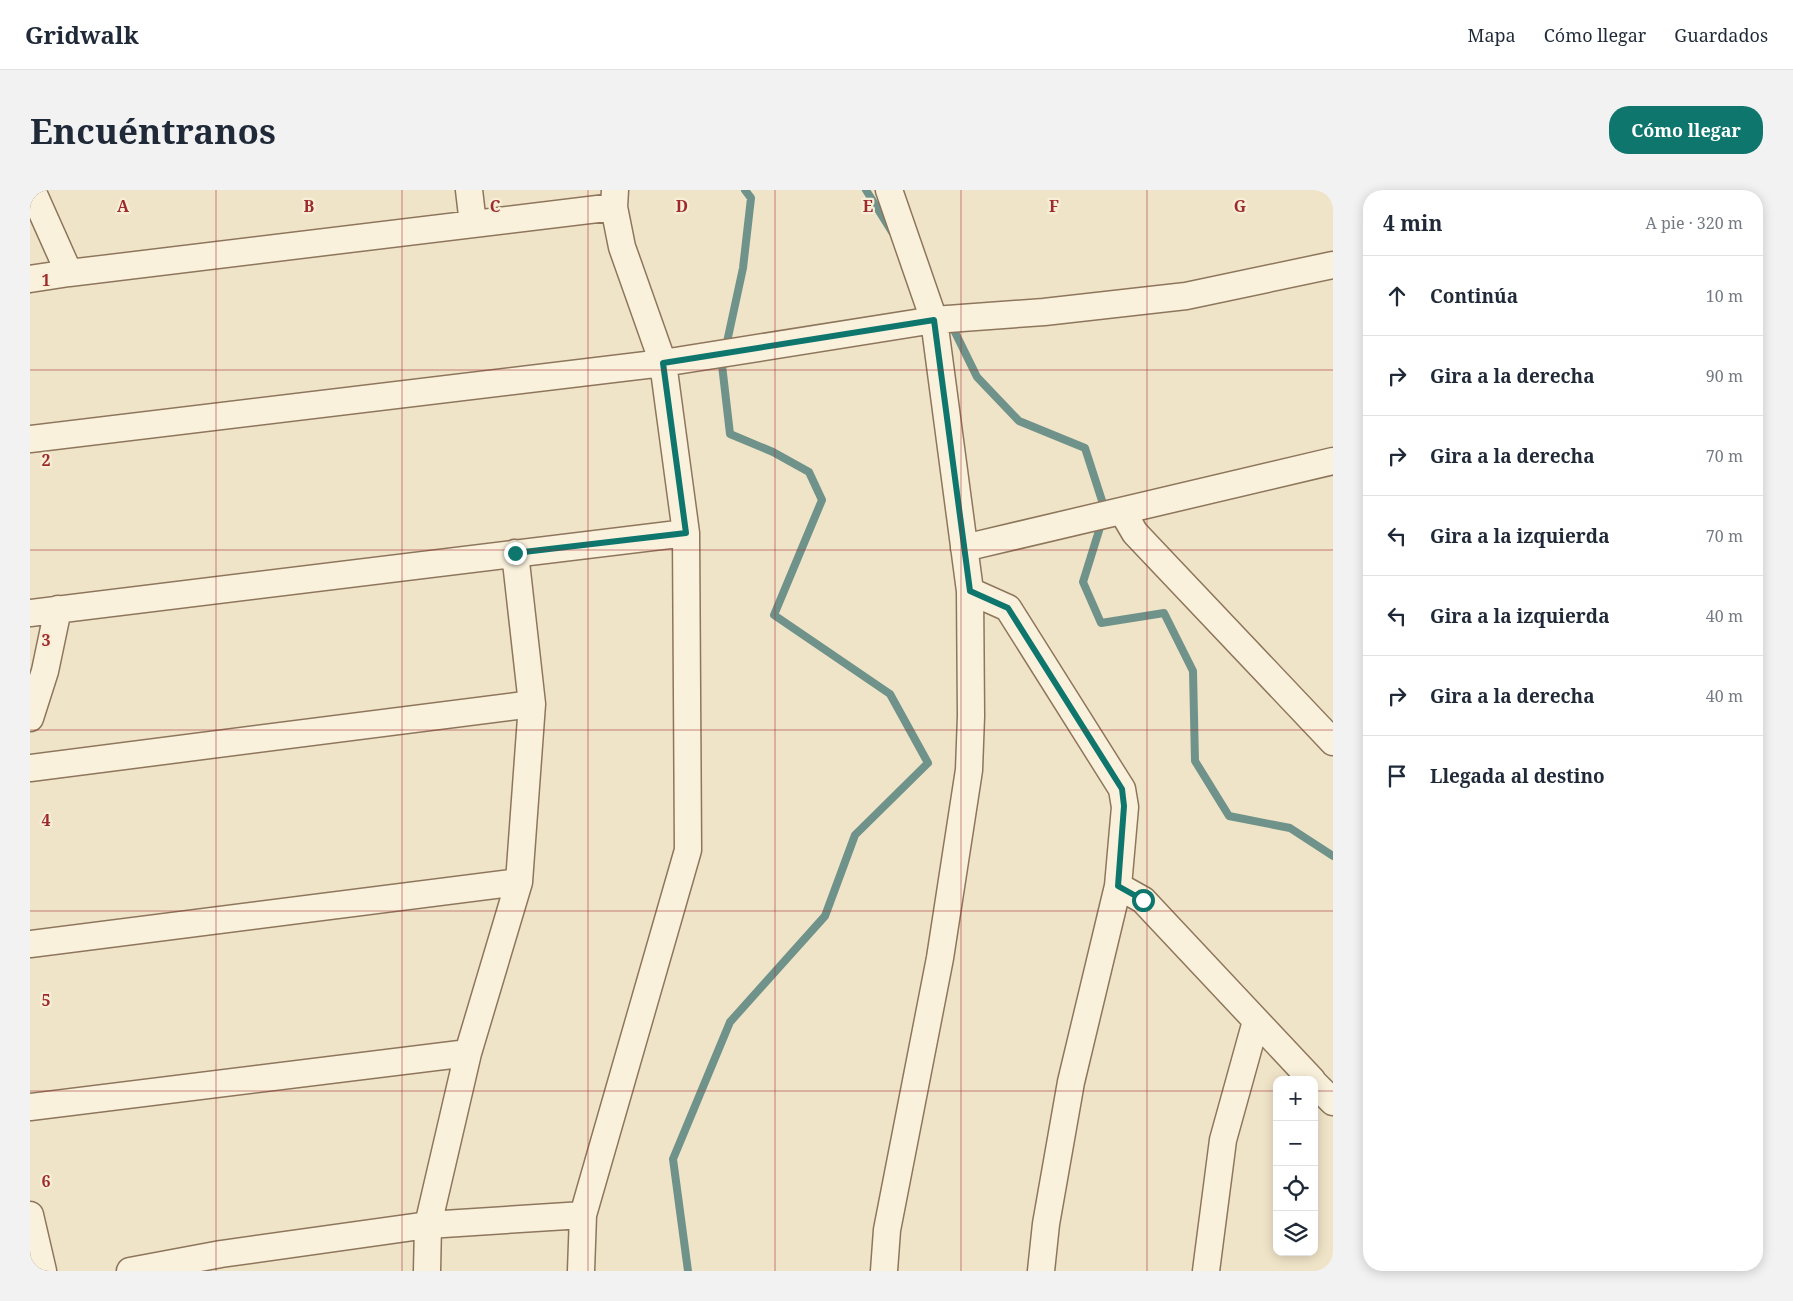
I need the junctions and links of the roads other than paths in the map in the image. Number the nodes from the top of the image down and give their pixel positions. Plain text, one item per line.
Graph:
1 (32, 190) edge
2 (469, 190) edge
3 (889, 190) edge
4 (614, 199) edge
5 (473, 224) junction
6 (1333, 265) edge
7 (68, 273) junction
8 (30, 279) edge
9 (934, 320) junction
10 (663, 363) junction
11 (30, 439) edge
12 (1333, 461) edge
13 (1122, 511) junction
14 (686, 533) junction
15 (964, 548) junction
16 (515, 553) junction
17 (970, 591) junction
18 (58, 609) junction
19 (30, 612) edge
20 (532, 704) junction
21 (30, 718) edge
22 (1333, 742) edge
23 (30, 768) edge
24 (518, 882) junction
25 (1118, 886) junction
26 (30, 944) edge
27 (1256, 1021) junction
28 (468, 1053) junction
29 (1308, 1076) edge
30 (1318, 1086) edge
31 (1333, 1102) edge
32 (30, 1108) edge
33 (30, 1215) edge
34 (583, 1215) junction
35 (428, 1225) junction
36 (43, 1271) edge
37 (130, 1271) edge
38 (428, 1271) edge
39 (581, 1271) edge
40 (884, 1271) edge
41 (1041, 1271) edge
42 (1206, 1271) edge

1 - 7 street
2 - 5 street
3 - 9 street
4 - 5 street
4 - 10 street
5 - 7 street
6 - 9 street
7 - 8 street
9 - 10 street
9 - 15 street
10 - 11 street
10 - 14 street
12 - 13 street
13 - 15 street
13 - 22 street
14 - 16 street
14 - 34 street
15 - 17 street
16 - 18 street
16 - 20 street
17 - 25 street
17 - 40 street
18 - 19 street
18 - 21 street
20 - 23 street
20 - 24 street
24 - 26 street
24 - 28 street
25 - 27 street
25 - 41 street
27 - 29 street
27 - 42 street
28 - 32 street
28 - 35 street
30 - 31 street
33 - 36 street
34 - 35 street
34 - 39 street
35 - 37 street
35 - 38 street

